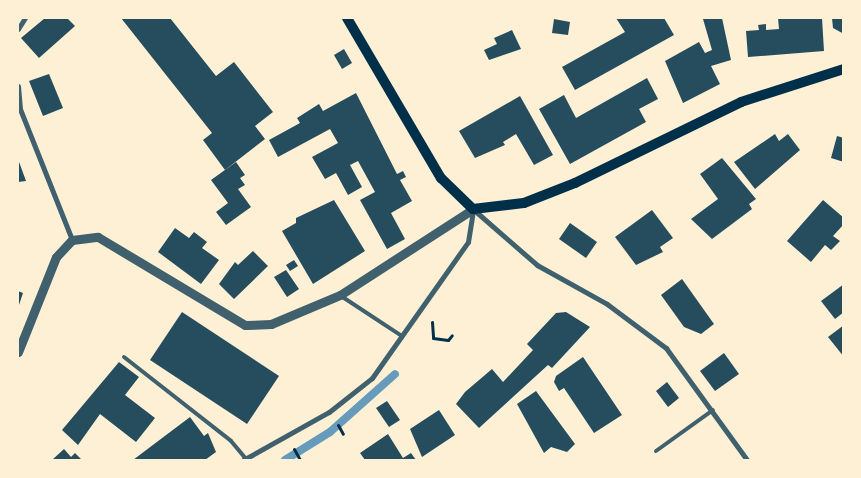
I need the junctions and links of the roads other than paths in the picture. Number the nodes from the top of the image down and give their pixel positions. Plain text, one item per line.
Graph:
1 (24, 18) edge
2 (348, 18) edge
3 (18, 29) edge
4 (844, 69) edge
5 (18, 86) edge
6 (473, 209) junction
7 (72, 240) junction
8 (340, 295) junction
9 (402, 336) junction
10 (18, 352) edge
11 (124, 357) dead end
12 (713, 410) junction
13 (656, 451) dead end
14 (244, 460) edge
15 (747, 460) edge

1 - 3 street
2 - 6 main road
4 - 6 main road
5 - 7 street
6 - 8 street
6 - 9 street
6 - 12 street
7 - 8 street
7 - 10 street
8 - 9 lane
9 - 14 street
11 - 14 lane
12 - 13 lane
12 - 15 street

